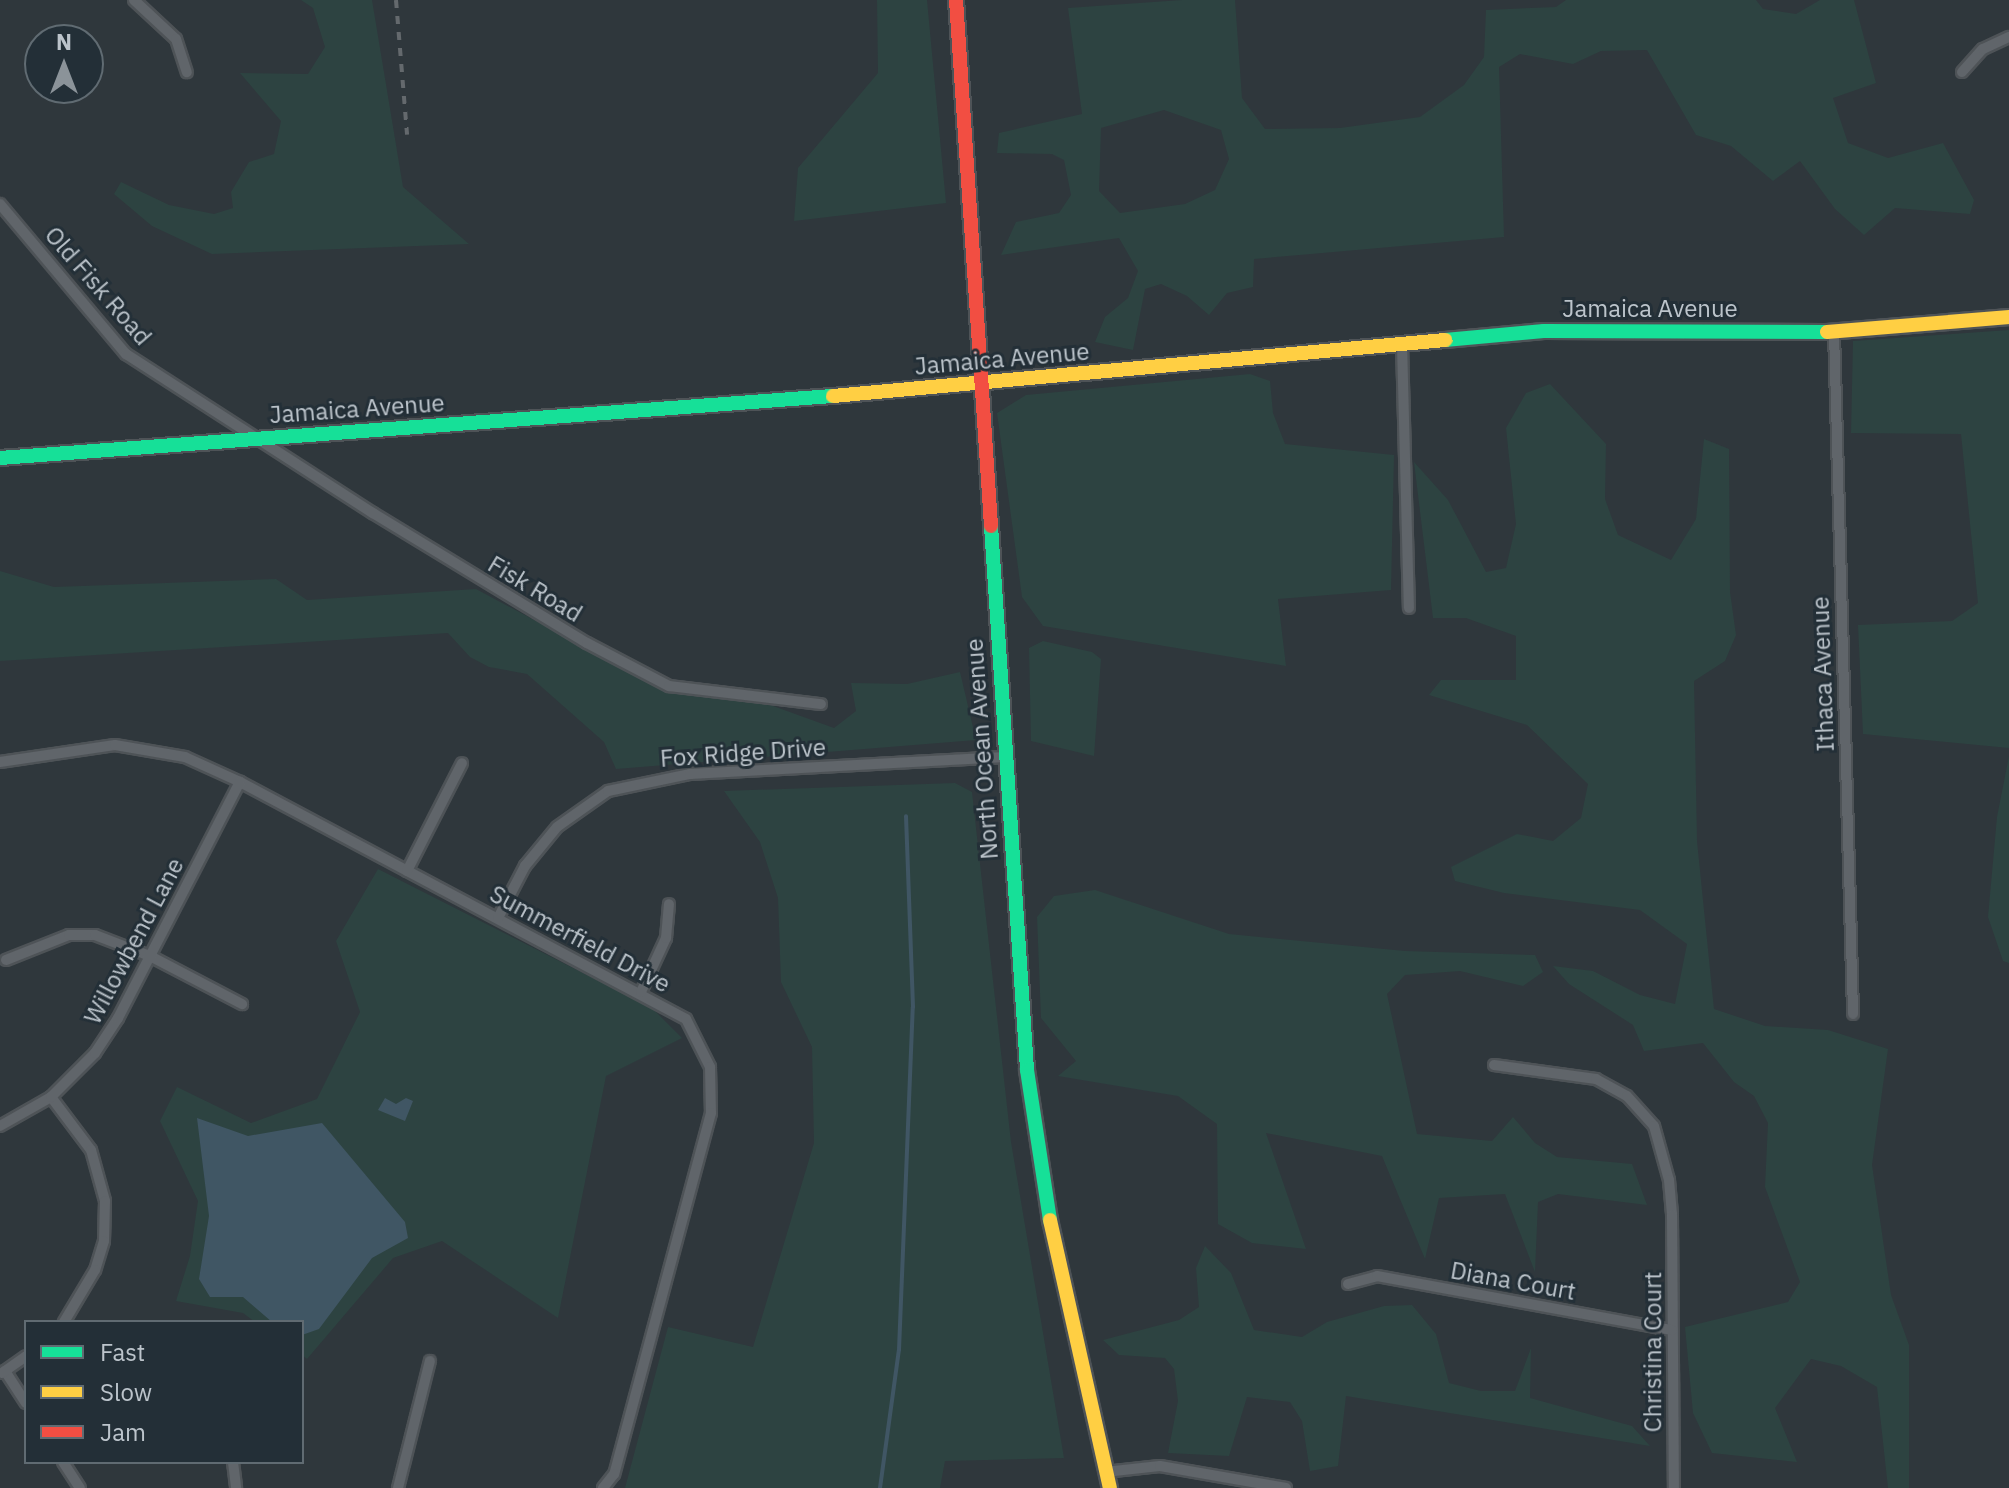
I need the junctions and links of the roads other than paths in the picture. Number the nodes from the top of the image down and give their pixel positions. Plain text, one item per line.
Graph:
1 (134, 0) edge
2 (956, 0) edge
3 (2009, 37) edge
4 (187, 72) dead end
5 (1962, 72) dead end
6 (0, 204) edge
7 (2009, 317) edge
8 (1834, 332) junction
9 (1402, 344) junction
10 (980, 383) junction
11 (255, 439) junction
12 (0, 458) edge
13 (1409, 608) dead end
14 (821, 704) dead end
15 (1005, 757) junction
16 (0, 762) edge
17 (462, 763) dead end
18 (240, 782) junction
19 (407, 871) junction
20 (669, 904) dead end
21 (498, 918) junction
22 (150, 956) junction
23 (6, 960) dead end
24 (641, 992) junction
25 (242, 1004) dead end
26 (1853, 1014) dead end
27 (1494, 1065) dead end
28 (51, 1097) junction
29 (0, 1126) edge
30 (1348, 1284) dead end
31 (65, 1320) edge
32 (1672, 1330) junction
33 (24, 1357) edge
34 (430, 1361) dead end
35 (3, 1372) edge
36 (24, 1400) edge
37 (64, 1464) edge
38 (233, 1464) edge
39 (1105, 1472) junction
40 (80, 1488) edge
41 (236, 1488) edge
42 (398, 1488) edge
43 (603, 1488) edge
44 (1110, 1488) edge
45 (1286, 1488) edge
46 (1674, 1488) edge

1 - 4 street
2 - 10 street, North Ocean Avenue
3 - 5 street
6 - 11 street, Old Fisk Road
7 - 8 street, Jamaica Avenue
8 - 9 street, Jamaica Avenue
8 - 26 street, Ithaca Avenue
9 - 10 street, Jamaica Avenue
9 - 13 street
10 - 11 street, Jamaica Avenue
10 - 15 street, North Ocean Avenue
11 - 12 street, Jamaica Avenue
11 - 14 street, Fisk Road
15 - 21 street, Fox Ridge Drive
15 - 39 street, North Ocean Avenue
16 - 18 street, Summerfield Drive
17 - 19 street
18 - 19 street, Summerfield Drive
18 - 22 street, Willowbend Lane
19 - 21 street, Summerfield Drive
20 - 24 street
21 - 24 street, Summerfield Drive
22 - 23 street
22 - 25 street
22 - 28 street, Willowbend Lane
24 - 43 street, Summerfield Drive
27 - 32 street, Christina Court
28 - 29 street, Willowbend Lane
28 - 31 street
30 - 32 street, Diana Court
32 - 46 street, Christina Court
33 - 35 street
34 - 42 street
35 - 36 street
37 - 40 street
38 - 41 street
39 - 44 street, North Ocean Avenue
39 - 45 street

